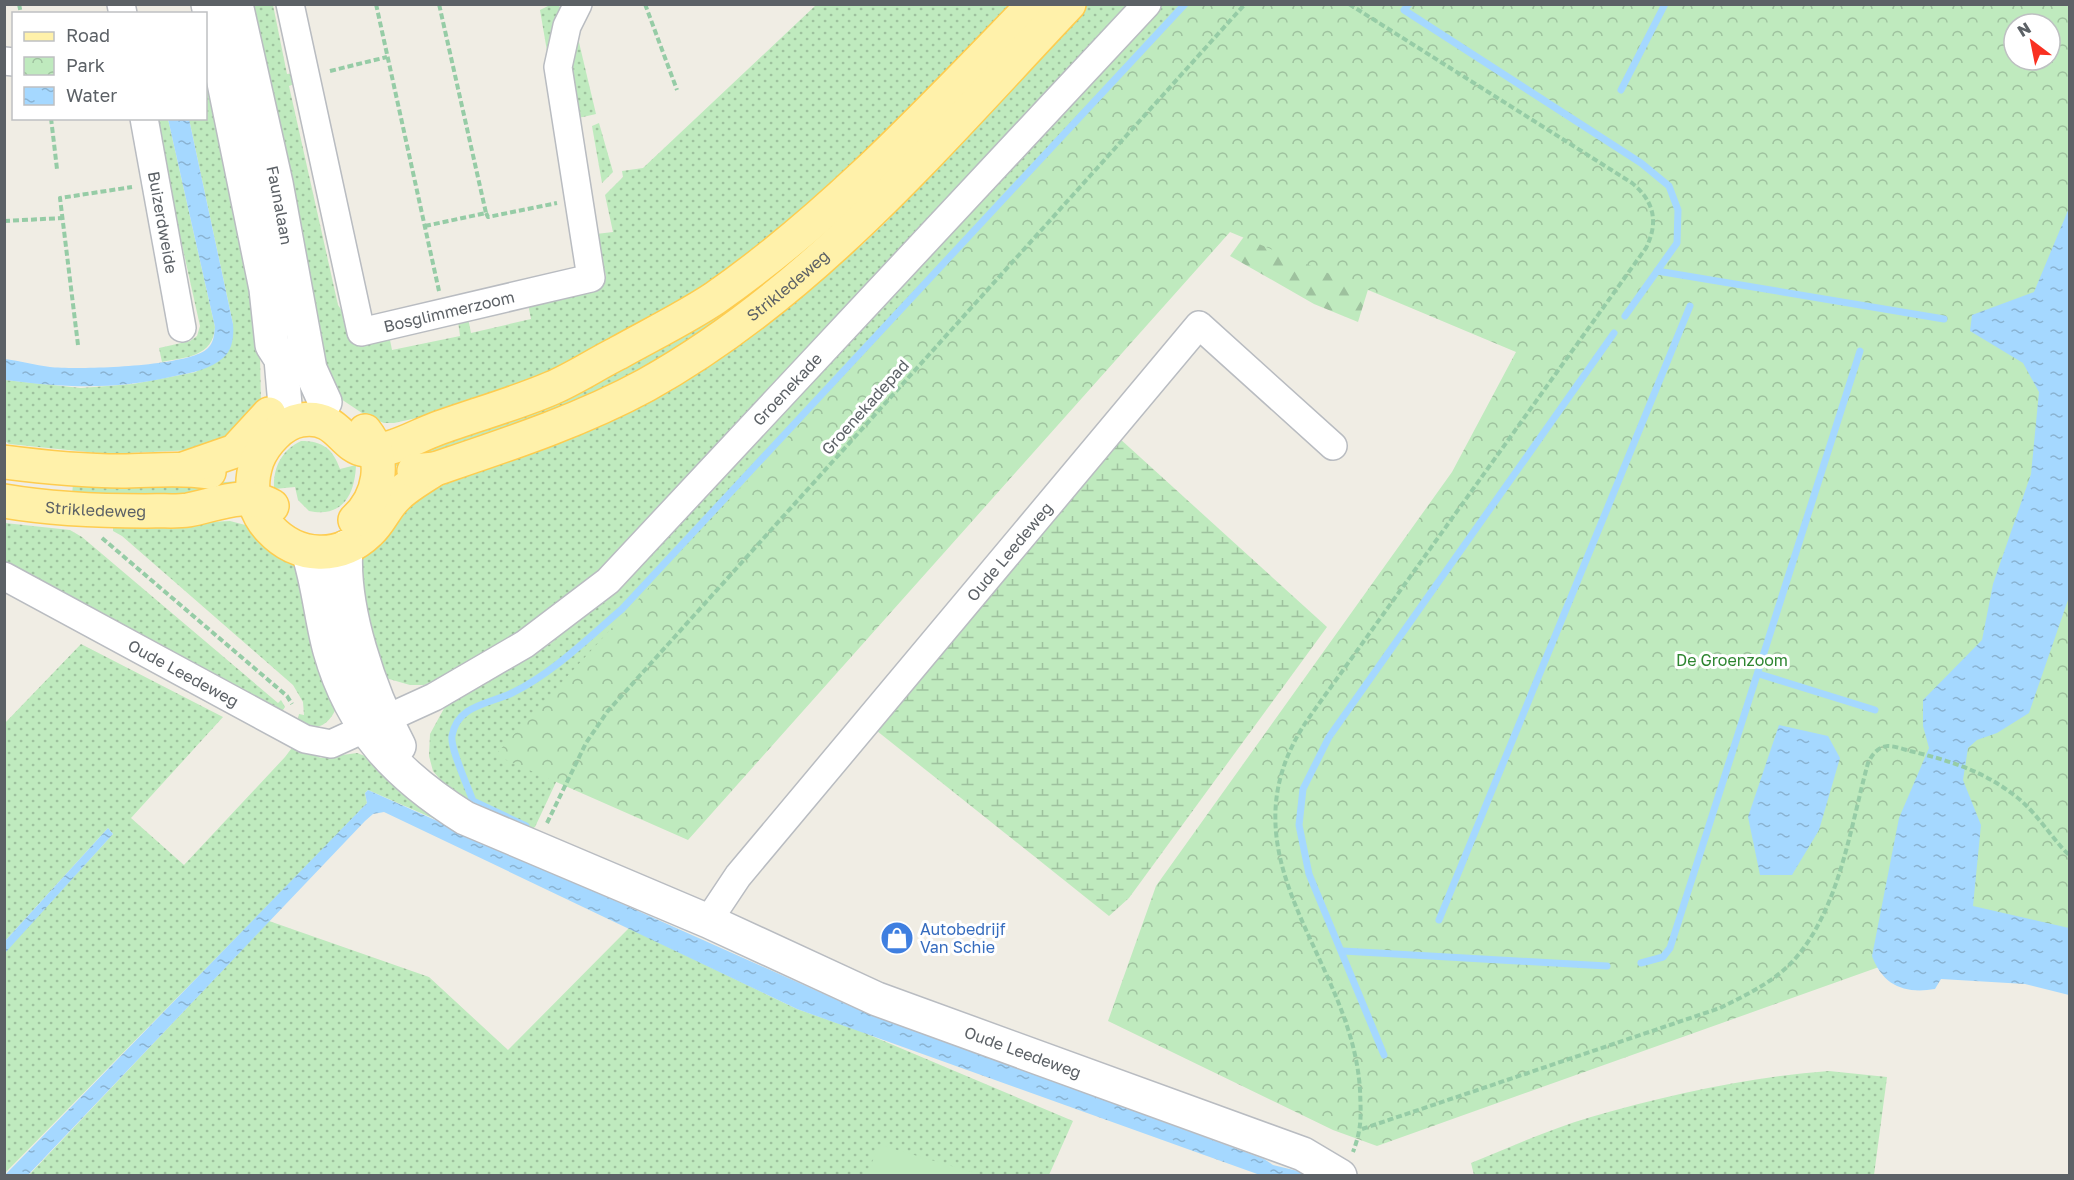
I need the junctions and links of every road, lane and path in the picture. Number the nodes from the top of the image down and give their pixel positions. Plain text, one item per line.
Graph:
1 (208, 4) edge
2 (236, 4) edge
3 (290, 4) edge
4 (376, 4) edge
5 (440, 4) edge
6 (578, 4) edge
7 (645, 4) edge
8 (1034, 4) edge
9 (1069, 4) edge
10 (1147, 4) edge
11 (1245, 4) edge
12 (1349, 4) edge
13 (387, 57) junction
14 (306, 77) junction
15 (678, 90) dead end
16 (51, 120) edge
17 (144, 120) edge
18 (57, 169) dead end
19 (156, 184) junction
20 (578, 199) junction
21 (486, 213) junction
22 (63, 218) junction
23 (4, 221) edge
24 (425, 226) junction
25 (443, 312) junction
26 (182, 328) dead end
27 (78, 345) dead end
28 (325, 402) junction
29 (281, 414) junction
30 (371, 442) junction
31 (1333, 446) dead end
32 (250, 452) junction
33 (4, 462) edge
34 (384, 494) junction
35 (4, 501) edge
36 (257, 508) junction
37 (346, 537) junction
38 (102, 538) dead end
39 (308, 552) junction
40 (4, 576) edge
41 (287, 696) dead end
42 (375, 724) junction
43 (536, 848) junction
44 (2070, 856) edge
45 (708, 921) junction
46 (1362, 1129) junction
47 (1345, 1166) edge

1 - 29 street, Faunalaan
2 - 28 street, Faunalaan
3 - 14 street, Bosglimmerzoom
4 - 13 path
5 - 21 path
6 - 20 street, Bosglimmerzoom
7 - 15 path
8 - 30 main road, Strikledeweg
9 - 34 main road, Strikledeweg
10 - 42 street, Groenekade
11 - 43 path, Groenekadepad
12 - 46 path
13 - 14 path
13 - 24 path
14 - 25 street, Bosglimmerzoom
16 - 18 path
17 - 19 street, Buizerdweide
19 - 22 path
19 - 26 street, Buizerdweide
20 - 21 path
20 - 25 street, Bosglimmerzoom
21 - 24 path
22 - 23 path
22 - 27 path
24 - 25 path
28 - 29 main road
28 - 30 main road
29 - 30 main road
29 - 32 main road
30 - 34 main road
31 - 45 street, Oude Leedeweg
32 - 33 main road
32 - 36 main road
34 - 37 main road
35 - 36 main road, Strikledeweg
36 - 37 main road
36 - 39 main road
37 - 39 main road
37 - 42 street, Oude Leedeweg
38 - 41 path
39 - 42 street, Oude Leedeweg
40 - 42 street, Oude Leedeweg
42 - 43 street, Oude Leedeweg
43 - 45 street, Oude Leedeweg
44 - 46 path
45 - 47 street, Oude Leedeweg
46 - 47 path

